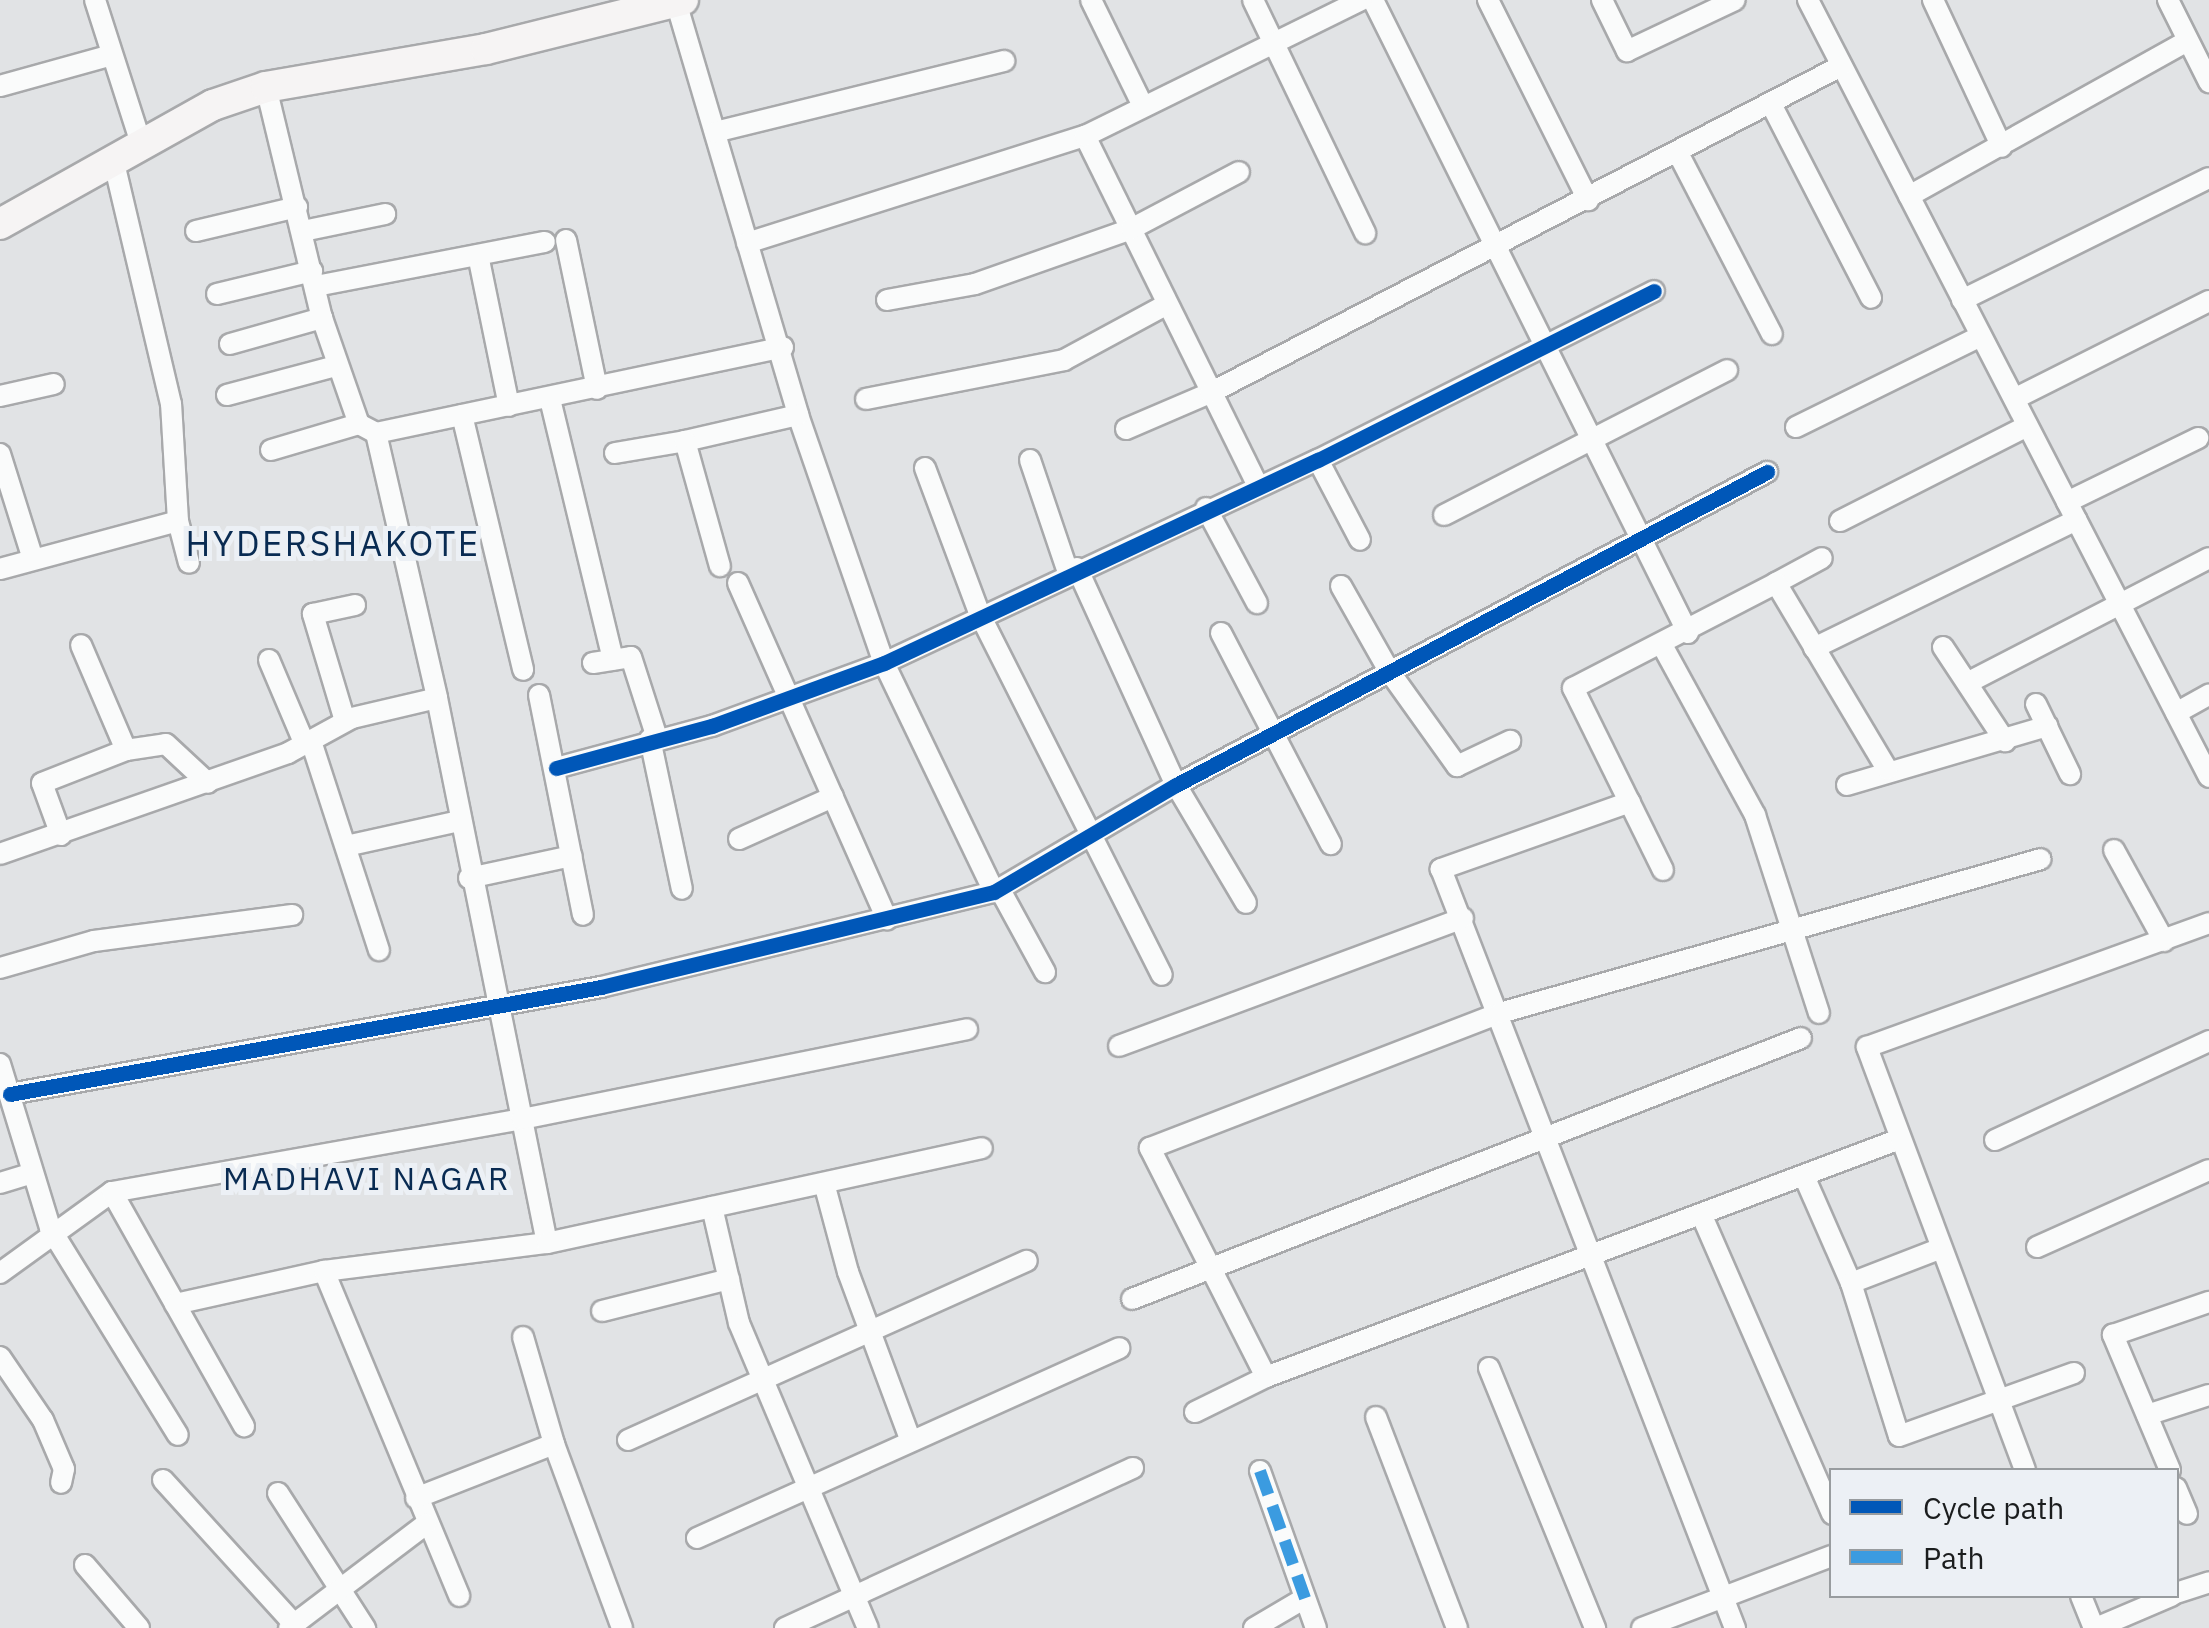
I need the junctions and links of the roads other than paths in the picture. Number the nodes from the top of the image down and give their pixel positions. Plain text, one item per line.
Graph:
1 (95, 0) edge
2 (1091, 0) edge
3 (1253, 0) edge
4 (1362, 0) edge
5 (1374, 0) edge
6 (1488, 0) edge
7 (1602, 0) edge
8 (1808, 0) edge
9 (1933, 0) edge
10 (2168, 0) edge
11 (679, 1) edge
12 (1726, 2) edge
13 (2188, 41) junction
14 (1273, 42) junction
15 (112, 55) junction
16 (1004, 61) dead end
17 (1842, 66) junction
18 (2209, 82) edge
19 (0, 86) edge
20 (266, 88) junction
21 (1770, 104) junction
22 (1143, 106) junction
23 (715, 132) junction
24 (1086, 136) junction
25 (141, 142) junction
26 (2002, 147) junction
27 (1678, 152) junction
28 (113, 158) junction
29 (1238, 172) dead end
30 (2209, 178) edge
31 (1909, 196) junction
32 (1588, 200) junction
33 (297, 207) junction
34 (385, 214) dead end
35 (0, 224) edge
36 (1131, 229) junction
37 (196, 231) dead end
38 (303, 231) junction
39 (1365, 233) dead end
40 (746, 242) junction
41 (1492, 248) junction
42 (478, 255) junction
43 (314, 279) junction
44 (1654, 291) dead end
45 (217, 294) dead end
46 (1872, 298) dead end
47 (887, 300) dead end
48 (1962, 300) junction
49 (2209, 301) edge
50 (1164, 306) junction
51 (322, 318) junction
52 (1772, 334) dead end
53 (1981, 336) junction
54 (230, 344) dead end
55 (1541, 344) junction
56 (783, 348) junction
57 (336, 366) junction
58 (1727, 370) dead end
59 (54, 384) dead end
60 (597, 389) junction
61 (1210, 393) junction
62 (228, 395) dead end
63 (0, 396) edge
64 (2016, 398) junction
65 (550, 399) junction
66 (866, 399) dead end
67 (508, 406) junction
68 (798, 414) junction
69 (462, 415) junction
70 (2028, 426) junction
71 (1796, 427) dead end
72 (368, 429) junction
73 (1126, 429) dead end
74 (2198, 438) dead end
75 (685, 440) junction
76 (1591, 442) junction
77 (271, 450) dead end
78 (615, 453) dead end
79 (0, 454) edge
80 (1030, 460) dead end
81 (1318, 460) junction
82 (926, 468) dead end
83 (1767, 472) dead end
84 (1258, 484) junction
85 (1206, 508) junction
86 (2072, 511) junction
87 (1444, 515) dead end
88 (178, 521) junction
89 (1840, 522) dead end
90 (1639, 535) junction
91 (1360, 540) dead end
92 (32, 556) junction
93 (1822, 558) dead end
94 (2209, 558) edge
95 (189, 564) dead end
96 (720, 566) dead end
97 (0, 569) edge
98 (1073, 570) junction
99 (738, 583) dead end
100 (1776, 584) junction
101 (1341, 586) dead end
102 (1257, 603) dead end
103 (2119, 603) junction
104 (355, 605) dead end
105 (980, 615) junction
106 (1221, 633) dead end
107 (1688, 633) junction
108 (1662, 644) junction
109 (81, 645) dead end
110 (1943, 647) dead end
111 (1814, 648) junction
112 (269, 660) dead end
113 (884, 663) junction
114 (522, 670) dead end
115 (1389, 671) junction
116 (1968, 682) junction
117 (539, 695) dead end
118 (2209, 695) edge
119 (790, 697) junction
120 (437, 698) junction
121 (2036, 704) dead end
122 (2176, 713) junction
123 (345, 721) junction
124 (2047, 726) junction
125 (1274, 733) junction
126 (654, 738) junction
127 (1510, 741) dead end
128 (2006, 741) junction
129 (308, 743) junction
130 (126, 750) junction
131 (556, 768) junction
132 (1887, 769) junction
133 (2070, 774) dead end
134 (2209, 778) edge
135 (208, 783) junction
136 (1176, 785) junction
137 (1847, 785) dead end
138 (833, 797) junction
139 (1630, 802) junction
140 (459, 822) junction
141 (61, 835) junction
142 (1088, 837) junction
143 (739, 840) dead end
144 (1331, 844) dead end
145 (346, 846) junction
146 (2114, 850) dead end
147 (0, 854) edge
148 (572, 856) junction
149 (2042, 859) dead end
150 (1663, 870) dead end
151 (469, 878) junction
152 (682, 889) dead end
153 (997, 890) junction
154 (1246, 903) dead end
155 (292, 915) dead end
156 (584, 915) dead end
157 (1463, 918) junction
158 (886, 920) junction
159 (2209, 923) edge
160 (1795, 928) junction
161 (2164, 941) junction
162 (379, 950) dead end
163 (0, 968) edge
164 (1045, 972) dead end
165 (1162, 975) dead end
166 (495, 1006) junction
167 (1500, 1013) junction
168 (1819, 1013) dead end
169 (966, 1028) dead end
170 (1801, 1038) dead end
171 (2209, 1041) edge
172 (1119, 1046) dead end
173 (1, 1070) edge
174 (10, 1094) junction
175 (522, 1119) junction
176 (1545, 1134) junction
177 (1900, 1139) junction
178 (1995, 1140) dead end
179 (982, 1148) dead end
180 (2209, 1170) edge
181 (29, 1174) junction
182 (1804, 1176) junction
183 (824, 1182) junction
184 (0, 1183) edge
185 (112, 1192) junction
186 (712, 1207) junction
187 (1702, 1216) junction
188 (52, 1231) junction
189 (546, 1243) junction
190 (2037, 1247) dead end
191 (1939, 1249) junction
192 (1588, 1258) junction
193 (1027, 1260) dead end
194 (1209, 1264) junction
195 (324, 1271) junction
196 (0, 1273) edge
197 (728, 1279) junction
198 (1851, 1282) junction
199 (1132, 1299) dead end
200 (2209, 1302) edge
201 (176, 1304) junction
202 (602, 1311) dead end
203 (870, 1332) junction
204 (523, 1337) dead end
205 (1119, 1348) dead end
206 (0, 1357) edge
207 (1489, 1368) dead end
208 (2074, 1374) dead end
209 (1266, 1376) junction
210 (764, 1379) junction
211 (2209, 1396) edge
212 (1996, 1399) junction
213 (1195, 1412) dead end
214 (2147, 1414) junction
215 (1376, 1417) dead end
216 (244, 1426) dead end
217 (178, 1434) dead end
218 (628, 1440) dead end
219 (910, 1442) junction
220 (554, 1444) junction
221 (1133, 1468) dead end
222 (2024, 1468) edge
223 (2169, 1468) edge
224 (1260, 1471) dead end
225 (163, 1480) dead end
226 (61, 1484) dead end
227 (812, 1486) junction
228 (278, 1493) dead end
229 (2179, 1495) edge
230 (416, 1498) junction
231 (1829, 1507) edge
232 (2187, 1514) dead end
233 (426, 1524) junction
234 (697, 1538) dead end
235 (1829, 1557) edge
236 (85, 1565) dead end
237 (2209, 1582) edge
238 (341, 1589) junction
239 (2179, 1592) edge
240 (459, 1596) dead end
241 (856, 1596) junction
242 (1305, 1598) junction
243 (2082, 1598) edge
244 (2165, 1598) edge
245 (1724, 1599) junction
246 (292, 1626) edge
247 (139, 1628) edge
248 (365, 1628) edge
249 (622, 1628) edge
250 (784, 1628) edge
251 (868, 1628) edge
252 (1254, 1628) edge
253 (1316, 1628) edge
254 (1457, 1628) edge
255 (1595, 1628) edge
256 (1642, 1628) edge
257 (1735, 1628) edge
258 (2095, 1628) edge

1 - 15 street
2 - 22 street
3 - 14 street
4 - 14 street
5 - 41 street
6 - 32 street
7 - 12 street
8 - 17 street
9 - 26 street
10 - 13 street
11 - 20 street
11 - 23 street
13 - 18 street
13 - 26 street
14 - 22 street
14 - 39 street
15 - 19 street
15 - 25 street
16 - 23 street
17 - 21 street
17 - 31 street
20 - 25 street
20 - 33 street
21 - 27 street
21 - 46 street
22 - 24 street
23 - 40 street
24 - 36 street
24 - 40 street
25 - 28 street
26 - 31 street
27 - 32 street
27 - 52 street
28 - 35 street
28 - 88 street
29 - 36 street
30 - 48 street
31 - 48 street
32 - 41 street
33 - 37 street
33 - 38 street
34 - 38 street
36 - 47 street
36 - 50 street
38 - 43 street
40 - 56 street
41 - 55 street
41 - 61 street
42 - 43 street
42 - 60 street
42 - 67 street
43 - 45 street
43 - 51 street
44 - 55 street
48 - 53 street
49 - 64 street
50 - 61 street
50 - 66 street
51 - 54 street
51 - 57 street
53 - 64 street
53 - 71 street
55 - 76 street
55 - 81 street
56 - 60 street
56 - 68 street
57 - 62 street
57 - 72 street
58 - 76 street
59 - 63 street
60 - 65 street
61 - 73 street
61 - 84 street
64 - 70 street
65 - 67 street
65 - 126 street
67 - 69 street
68 - 75 street
68 - 113 street
69 - 72 street
69 - 114 street
70 - 86 street
70 - 89 street
72 - 77 street
72 - 120 street
74 - 86 street
75 - 78 street
75 - 96 street
76 - 87 street
76 - 90 street
79 - 92 street
80 - 98 street
81 - 84 street
81 - 91 street
82 - 105 street
83 - 90 street
84 - 85 street
85 - 98 street
85 - 102 street
86 - 103 street
86 - 111 street
88 - 92 street
88 - 95 street
90 - 107 street
90 - 115 street
92 - 97 street
93 - 100 street
94 - 103 street
98 - 105 street
98 - 136 street
99 - 119 street
100 - 107 street
100 - 111 street
101 - 115 street
103 - 116 street
103 - 122 street
104 - 123 street
105 - 113 street
105 - 142 street
106 - 125 street
107 - 108 street
108 - 139 street
108 - 160 street
109 - 130 street
110 - 116 street
111 - 132 street
112 - 129 street
113 - 119 street
113 - 153 street
115 - 125 street
115 - 127 street
116 - 128 street
117 - 131 street
118 - 122 street
119 - 126 street
119 - 138 street
120 - 123 street
120 - 140 street
121 - 124 street
122 - 134 street
123 - 129 street
124 - 128 street
124 - 133 street
125 - 136 street
125 - 144 street
126 - 131 street
126 - 152 street
128 - 132 street
129 - 135 street
129 - 145 street
130 - 135 street
130 - 141 street
131 - 148 street
132 - 137 street
135 - 141 street
136 - 142 street
136 - 154 street
138 - 143 street
138 - 158 street
139 - 150 street
139 - 157 street
140 - 145 street
140 - 151 street
141 - 147 street
142 - 153 street
142 - 165 street
145 - 162 street
146 - 161 street
148 - 151 street
148 - 156 street
149 - 160 street
151 - 166 street
153 - 158 street
153 - 164 street
155 - 163 street
157 - 167 street
157 - 172 street
158 - 166 street
159 - 161 street
160 - 167 street
160 - 168 street
161 - 177 street
166 - 174 street
166 - 175 street
167 - 176 street
167 - 194 street
169 - 175 street
170 - 176 street
171 - 178 street
173 - 174 street
174 - 181 street
175 - 185 street
175 - 189 street
176 - 192 street
176 - 194 street
177 - 182 street
177 - 191 street
179 - 183 street
180 - 190 street
181 - 184 street
181 - 188 street
182 - 187 street
182 - 198 street
183 - 186 street
183 - 203 street
185 - 188 street
185 - 201 street
186 - 189 street
186 - 197 street
187 - 192 street
187 - 231 street
188 - 196 street
188 - 217 street
189 - 195 street
191 - 198 street
191 - 212 street
192 - 209 street
192 - 245 street
193 - 203 street
194 - 199 street
194 - 209 street
195 - 201 street
195 - 230 street
197 - 202 street
197 - 210 street
198 - 212 street
200 - 214 street
201 - 216 street
203 - 210 street
203 - 219 street
204 - 220 street
205 - 219 street
206 - 226 street
207 - 255 street
208 - 212 street
209 - 213 street
210 - 218 street
210 - 227 street
211 - 214 street
212 - 222 street
214 - 223 street
215 - 254 street
219 - 227 street
220 - 230 street
220 - 249 street
221 - 241 street
224 - 242 street
225 - 246 street
227 - 234 street
227 - 241 street
228 - 238 street
229 - 232 street
230 - 233 street
233 - 238 street
233 - 240 street
235 - 245 street
236 - 247 street
237 - 239 street
238 - 246 street
238 - 248 street
241 - 250 street
241 - 251 street
242 - 252 street
242 - 253 street
243 - 258 street
244 - 258 street
245 - 256 street
245 - 257 street

